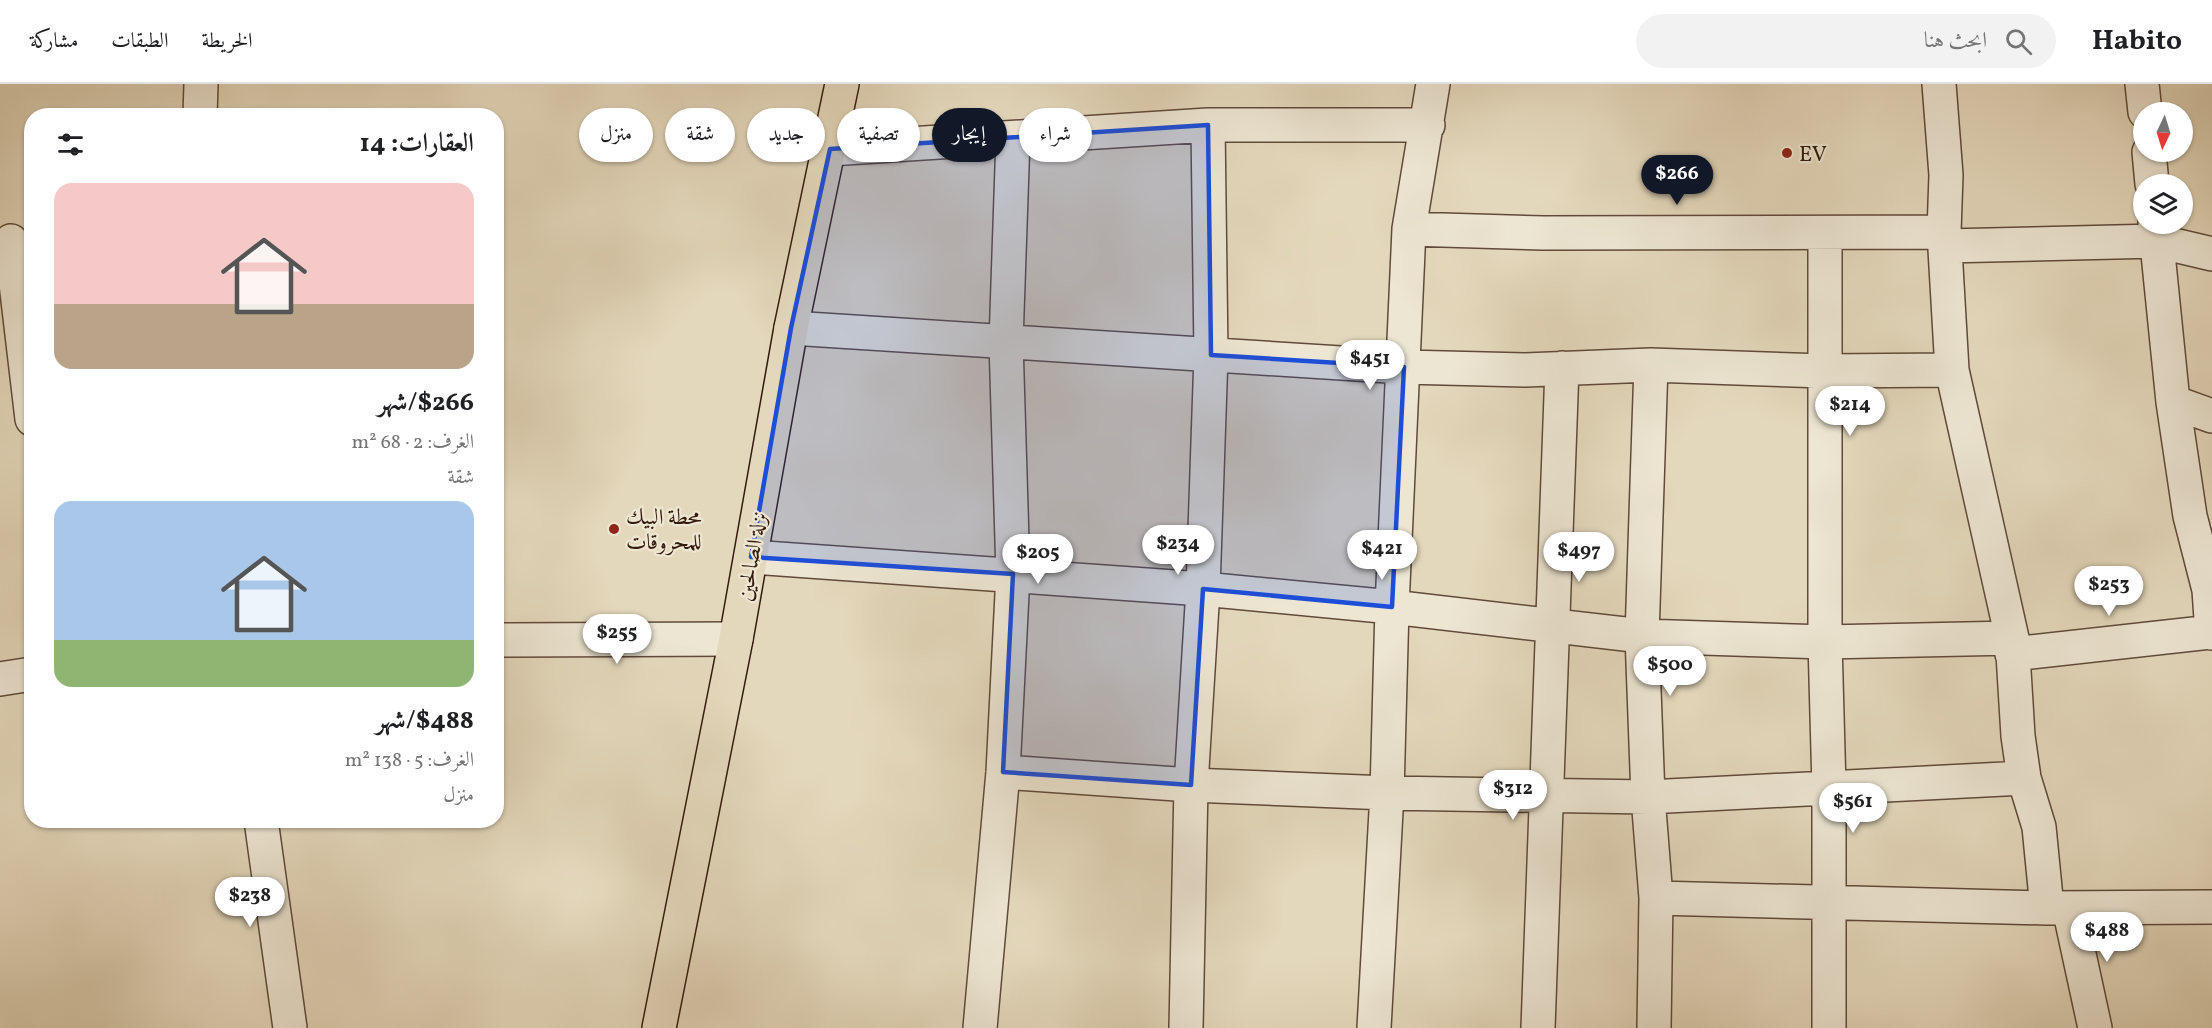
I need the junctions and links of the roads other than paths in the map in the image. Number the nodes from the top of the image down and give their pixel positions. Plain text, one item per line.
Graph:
1 (201, 84) edge
2 (842, 84) edge
3 (1433, 84) edge
4 (1939, 84) edge
5 (2142, 84) edge
6 (2144, 102) edge
7 (200, 108) edge
8 (1208, 125) junction
9 (1428, 125) junction
10 (1013, 138) junction
11 (830, 149) junction
12 (1409, 230) junction
13 (1825, 233) junction
14 (2133, 233) edge
15 (2156, 234) edge
16 (2161, 234) edge
17 (1944, 239) junction
18 (14, 240) edge
19 (2212, 254) edge
20 (791, 328) junction
21 (24, 339) edge
22 (1006, 342) junction
23 (1211, 355) junction
24 (1651, 364) junction
25 (1404, 367) junction
26 (1562, 368) junction
27 (1952, 370) junction
28 (1824, 371) junction
29 (2173, 402) junction
30 (2212, 416) edge
31 (751, 557) junction
32 (1013, 574) junction
33 (1203, 589) junction
34 (2210, 590) edge
35 (1392, 607) junction
36 (1551, 626) junction
37 (2212, 632) edge
38 (1642, 636) junction
39 (736, 639) junction
40 (504, 640) edge
41 (1825, 642) junction
42 (2012, 646) junction
43 (24, 675) edge
44 (0, 679) edge
45 (1003, 771) junction
46 (2024, 778) junction
47 (1191, 785) junction
48 (1828, 788) junction
49 (1387, 793) junction
50 (1545, 796) junction
51 (1648, 797) junction
52 (262, 828) edge
53 (1656, 898) junction
54 (1827, 902) junction
55 (2212, 907) edge
56 (2058, 908) junction
57 (290, 1028) edge
58 (659, 1028) edge
59 (980, 1028) edge
60 (1186, 1028) edge
61 (1374, 1028) edge
62 (1538, 1028) edge
63 (1654, 1028) edge
64 (1828, 1028) edge
65 (2094, 1028) edge

1 - 7 street
2 - 11 main road, نزلة الصالحين
3 - 9 street
4 - 17 street
5 - 6 street
8 - 9 street
8 - 10 street
8 - 23 street
9 - 12 street
10 - 11 street
10 - 22 street
11 - 20 main road, نزلة الصالحين
12 - 13 street
12 - 25 street
13 - 17 street
13 - 28 street
14 - 17 street
15 - 29 street
16 - 19 street
17 - 27 street
18 - 21 street
20 - 22 street
20 - 31 main road, نزلة الصالحين
22 - 23 street
22 - 32 street
23 - 25 street
23 - 33 street
24 - 26 street
24 - 28 street
24 - 38 street
25 - 26 street
25 - 35 street
26 - 36 street
27 - 28 street
27 - 42 street
28 - 41 street
29 - 30 street
29 - 34 street
31 - 32 street
31 - 39 main road, نزلة الصالحين
32 - 33 street
32 - 45 street
33 - 35 street
33 - 47 street
34 - 37 street
35 - 36 street
35 - 49 street
36 - 38 street
36 - 50 street
37 - 42 street
38 - 41 street
38 - 51 street
39 - 40 street
39 - 58 main road, نزلة الصالحين
41 - 42 street
41 - 48 street
42 - 46 street
43 - 44 street
45 - 47 street
45 - 59 street
46 - 48 street
46 - 56 street
47 - 49 street
47 - 60 street
48 - 51 street
48 - 54 street
49 - 50 street
49 - 61 street
50 - 51 street
50 - 62 street
51 - 53 street
52 - 57 street
53 - 54 street
53 - 63 street
54 - 56 street
54 - 64 street
55 - 56 street
56 - 65 street

